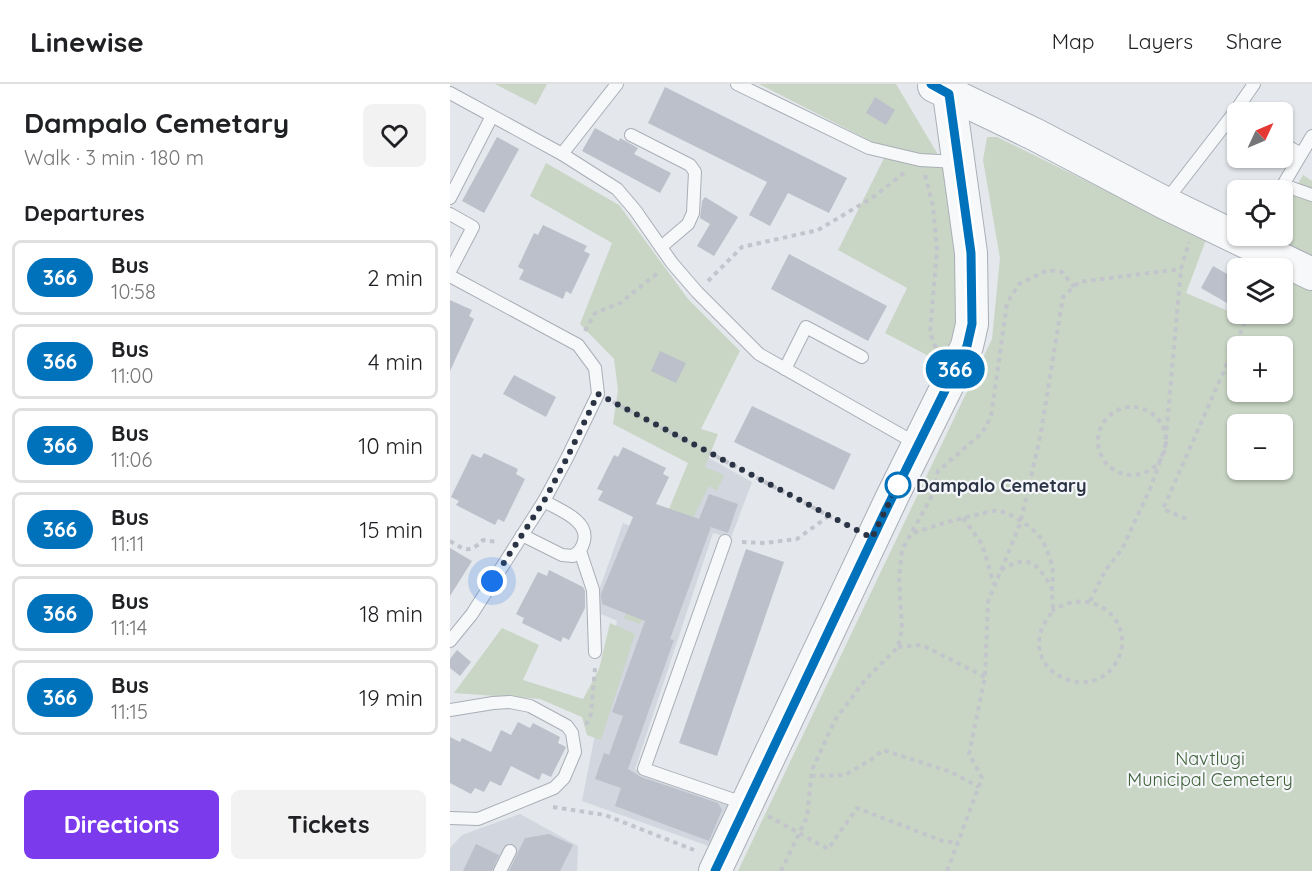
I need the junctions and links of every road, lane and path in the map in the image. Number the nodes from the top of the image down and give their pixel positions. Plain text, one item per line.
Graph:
1 (616, 84) edge
2 (737, 84) edge
3 (1254, 84) edge
4 (942, 87) edge
5 (985, 88) edge
6 (450, 93) edge
7 (1244, 102) edge
8 (492, 116) junction
9 (1227, 126) edge
10 (631, 135) dead end
11 (1036, 135) junction
12 (1312, 136) edge
13 (1293, 149) edge
14 (562, 154) junction
15 (1301, 154) junction
16 (920, 159) junction
17 (958, 162) junction
18 (1286, 180) edge
19 (1293, 191) edge
20 (1312, 195) edge
21 (450, 198) edge
22 (1165, 203) junction
23 (450, 214) edge
24 (1196, 218) junction
25 (1227, 230) edge
26 (1262, 246) edge
27 (661, 247) junction
28 (672, 263) junction
29 (1180, 269) junction
30 (450, 271) edge
31 (1312, 274) edge
32 (450, 276) edge
33 (1074, 287) junction
34 (697, 292) junction
35 (1245, 324) edge
36 (578, 345) junction
37 (862, 357) dead end
38 (785, 369) junction
39 (950, 379) junction
40 (598, 394) junction
41 (918, 444) junction
42 (1165, 447) junction
43 (544, 501) junction
44 (829, 516) junction
45 (963, 518) junction
46 (1186, 519) dead end
47 (1021, 520) junction
48 (913, 533) junction
49 (522, 535) junction
50 (872, 538) junction
51 (450, 541) edge
52 (725, 541) joint
53 (513, 548) junction
54 (580, 551) junction
55 (1001, 570) junction
56 (994, 585) junction
57 (1052, 590) junction
58 (1090, 601) junction
59 (1052, 611) junction
60 (450, 641) edge
61 (898, 647) junction
62 (595, 652) joint
63 (985, 677) junction
64 (450, 710) edge
65 (572, 733) junction
66 (811, 776) junction
67 (979, 787) junction
68 (549, 807) dead end
69 (757, 810) junction
70 (450, 818) edge
71 (799, 833) junction
72 (958, 842) junction
73 (510, 851) dead end
74 (705, 860) edge
75 (500, 871) edge
76 (781, 871) edge
77 (947, 871) edge

1 - 14 lane
2 - 16 lane
3 - 7 lane
4 - 5 street
4 - 11 street
4 - 17 street
5 - 11 street
6 - 8 lane
8 - 14 lane
8 - 21 lane
9 - 22 lane
10 - 27 lane
11 - 22 street
12 - 15 lane
13 - 15 lane
14 - 27 lane
15 - 18 lane
16 - 17 lane
16 - 34 path
16 - 39 path
17 - 39 street
19 - 20 lane
22 - 24 street
23 - 30 lane
24 - 25 street
24 - 29 path
26 - 31 street
27 - 28 lane
28 - 34 lane
28 - 36 path
29 - 33 path
29 - 42 path
32 - 36 lane
33 - 47 path
33 - 48 path
34 - 38 lane
35 - 46 path
36 - 40 lane
37 - 38 lane
38 - 41 lane
39 - 41 street
40 - 43 lane
40 - 44 path
41 - 50 street
42 - 42 path
42 - 58 path
43 - 49 lane
43 - 54 lane
44 - 50 path
44 - 52 path
45 - 47 path
45 - 48 path
45 - 56 path
47 - 55 path
47 - 57 path
48 - 61 path
49 - 53 lane
49 - 54 lane
50 - 69 street
51 - 53 path
52 - 69 lane
53 - 60 lane
54 - 62 lane
55 - 56 path
55 - 57 path
56 - 63 path
57 - 59 path
58 - 59 path
58 - 59 path
61 - 63 path
61 - 66 path
62 - 65 path
63 - 67 path
64 - 65 lane
65 - 70 lane
66 - 67 path
66 - 71 path
67 - 72 path
68 - 74 path
69 - 71 path
69 - 74 street
71 - 72 path
71 - 76 path
72 - 77 path
73 - 75 lane

